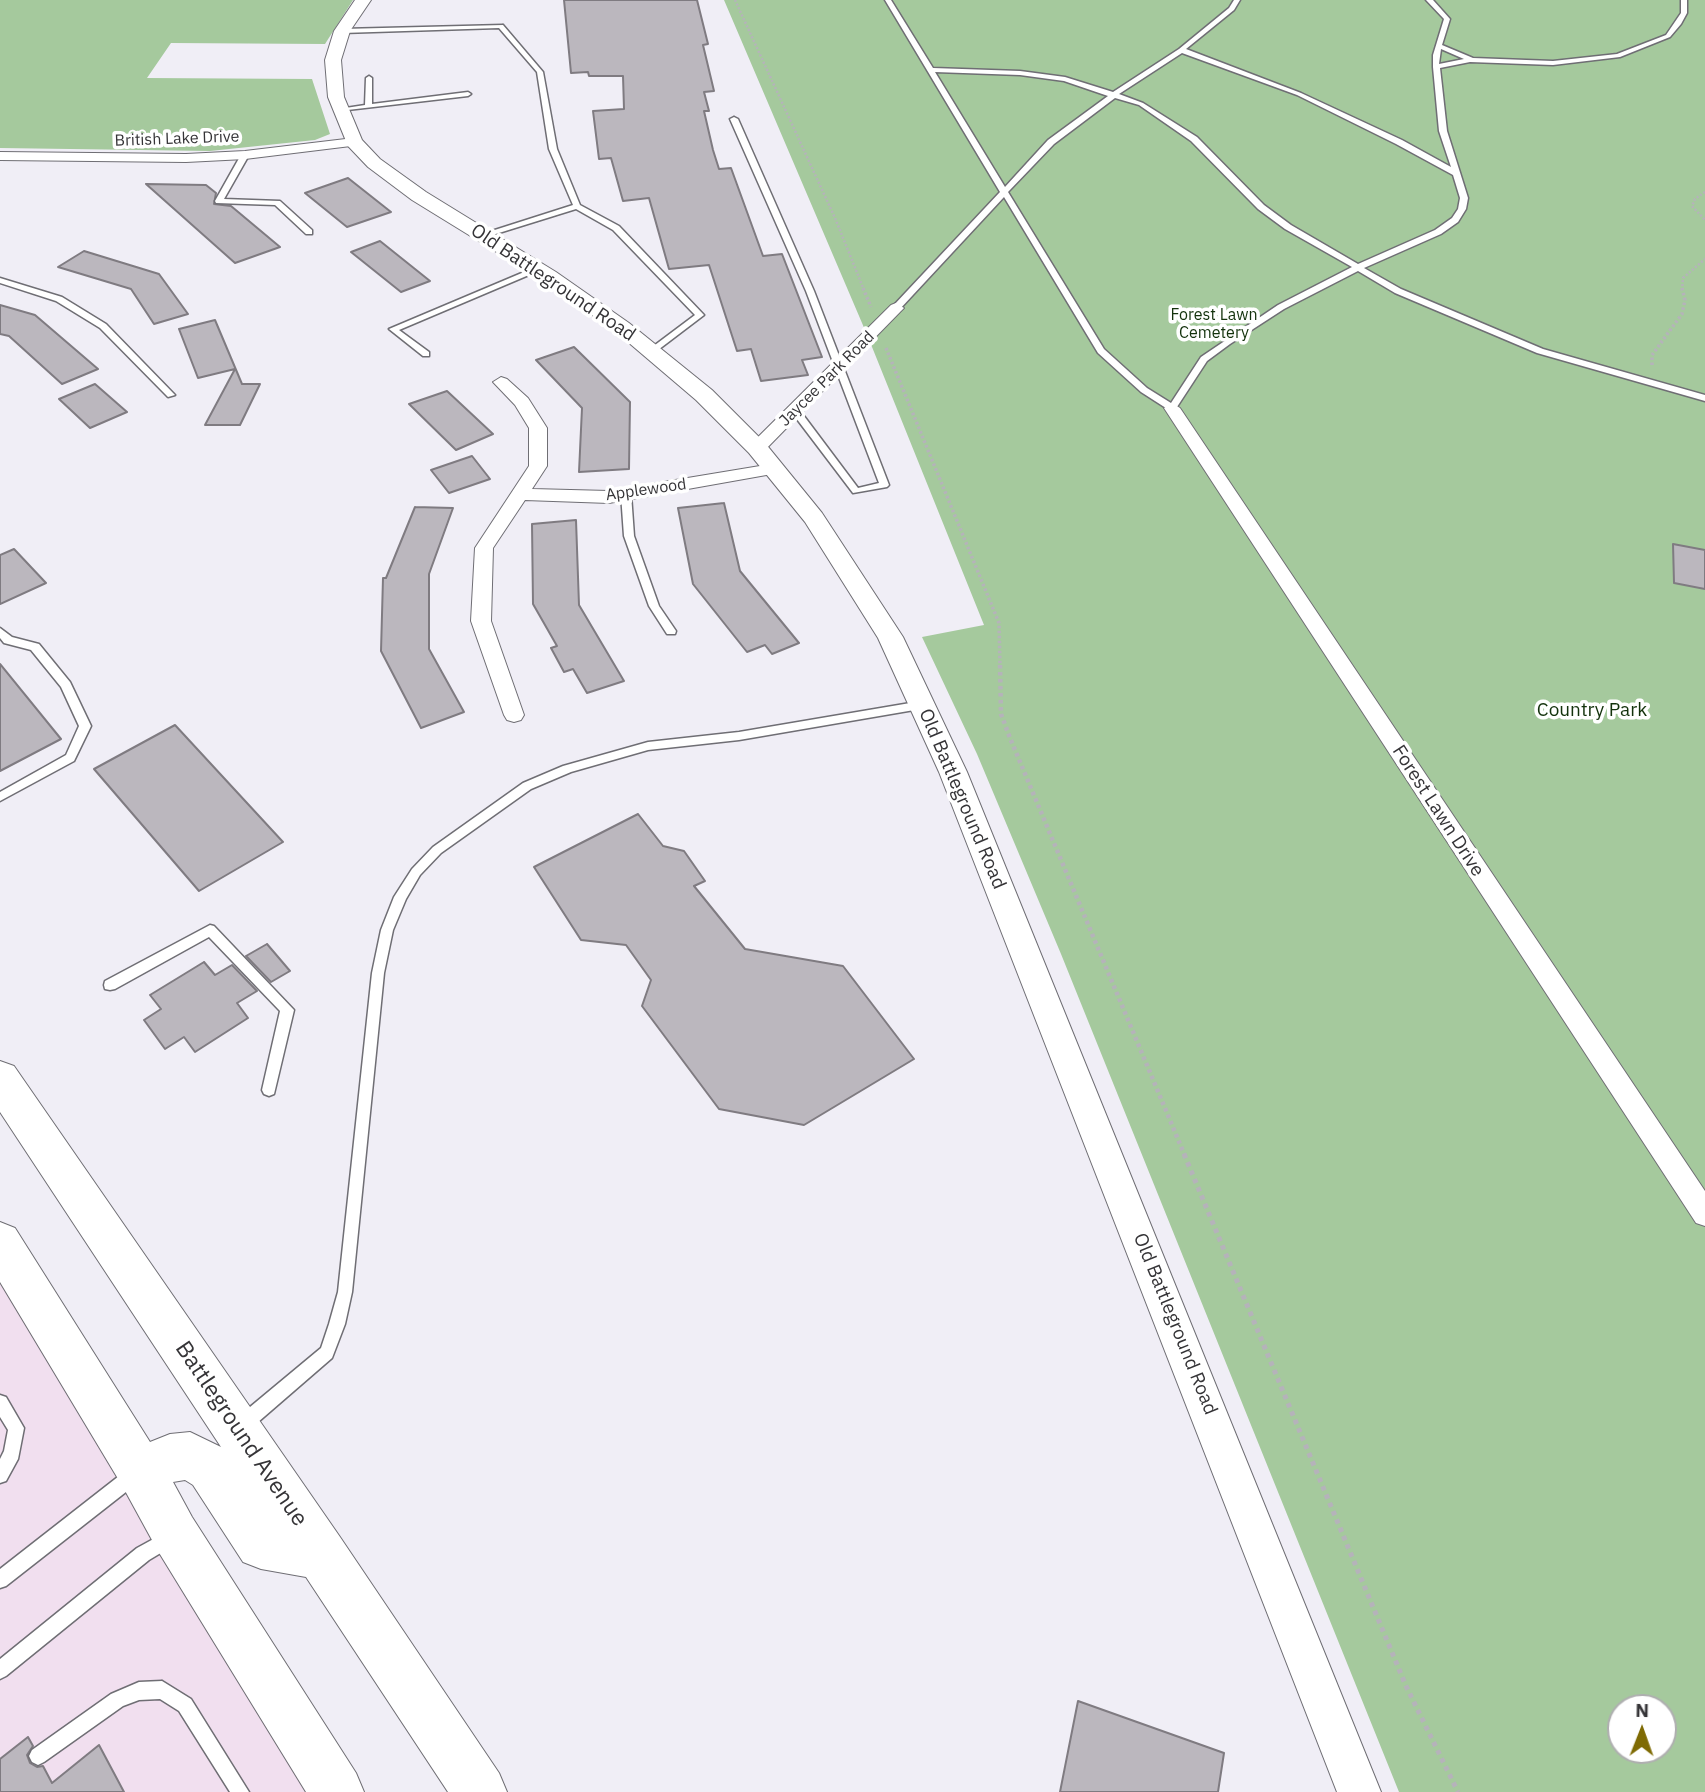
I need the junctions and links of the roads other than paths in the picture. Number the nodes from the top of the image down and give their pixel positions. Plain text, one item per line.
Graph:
1 (363, 0) edge
2 (888, 0) edge
3 (1237, 0) edge
4 (1429, 0) edge
5 (1684, 0) edge
6 (342, 31) junction
7 (1438, 46) junction
8 (1181, 50) junction
9 (1470, 60) junction
10 (1436, 67) junction
11 (931, 69) junction
12 (369, 78) dead end
13 (468, 94) dead end
14 (1115, 94) junction
15 (355, 108) junction
16 (734, 119) dead end
17 (354, 142) junction
18 (246, 155) junction
19 (0, 156) edge
20 (1457, 174) junction
21 (1004, 191) junction
22 (577, 206) junction
23 (309, 232) dead end
24 (483, 235) junction
25 (1357, 268) junction
26 (539, 269) junction
27 (0, 280) edge
28 (896, 308) joint
29 (651, 351) junction
30 (426, 354) dead end
31 (841, 366) junction
32 (501, 382) dead end
33 (171, 395) dead end
34 (1705, 398) edge
35 (1172, 408) junction
36 (795, 411) junction
37 (765, 459) junction
38 (518, 494) junction
39 (626, 494) junction
40 (671, 631) dead end
41 (0, 632) edge
42 (922, 705) junction
43 (514, 715) dead end
44 (0, 797) edge
45 (110, 985) dead end
46 (0, 1078) edge
47 (269, 1090) dead end
48 (1705, 1214) edge
49 (0, 1242) edge
50 (0, 1403) edge
51 (238, 1428) junction
52 (140, 1470) junction
53 (0, 1475) edge
54 (175, 1534) junction
55 (323, 1556) junction
56 (0, 1580) edge
57 (0, 1670) edge
58 (37, 1756) dead end
59 (240, 1792) edge
60 (337, 1792) edge
61 (480, 1792) edge
62 (1359, 1792) edge

1 - 6 street, Old Battleground Road
2 - 11 lane
3 - 8 lane
4 - 7 lane
5 - 9 lane
6 - 15 street, Old Battleground Road
6 - 22 lane
7 - 9 lane
7 - 10 lane
8 - 14 lane
8 - 20 lane
9 - 10 lane
10 - 20 lane
11 - 14 lane
11 - 21 lane
12 - 15 lane
13 - 15 lane
14 - 21 lane
14 - 25 lane
15 - 17 street, Old Battleground Road
16 - 31 lane
17 - 18 street, British Lake Drive
17 - 24 street, Old Battleground Road
18 - 19 street, British Lake Drive
18 - 23 lane
20 - 25 lane
21 - 28 lane
21 - 35 lane
22 - 24 lane
22 - 29 lane
24 - 26 street, Old Battleground Road
25 - 34 lane
25 - 35 lane
26 - 29 street, Old Battleground Road
26 - 30 lane
27 - 33 lane
28 - 31 street, Jaycee Park Road
29 - 37 street, Old Battleground Road
31 - 36 street, Jaycee Park Road
31 - 36 lane
32 - 38 street
35 - 48 street, Forest Lawn Drive
36 - 37 street, Jaycee Park Road
37 - 39 street, Applewood
37 - 42 street, Old Battleground Road
38 - 39 street, Applewood
38 - 43 street
39 - 40 lane
41 - 44 lane
42 - 51 lane
42 - 62 street, Old Battleground Road
45 - 47 lane
46 - 51 main road, Battleground Avenue
49 - 52 main road
50 - 53 lane
51 - 55 main road, Battleground Avenue
52 - 54 main road
52 - 55 main road
52 - 56 lane
54 - 57 lane
54 - 60 main road
55 - 61 main road, Battleground Avenue
58 - 59 lane

